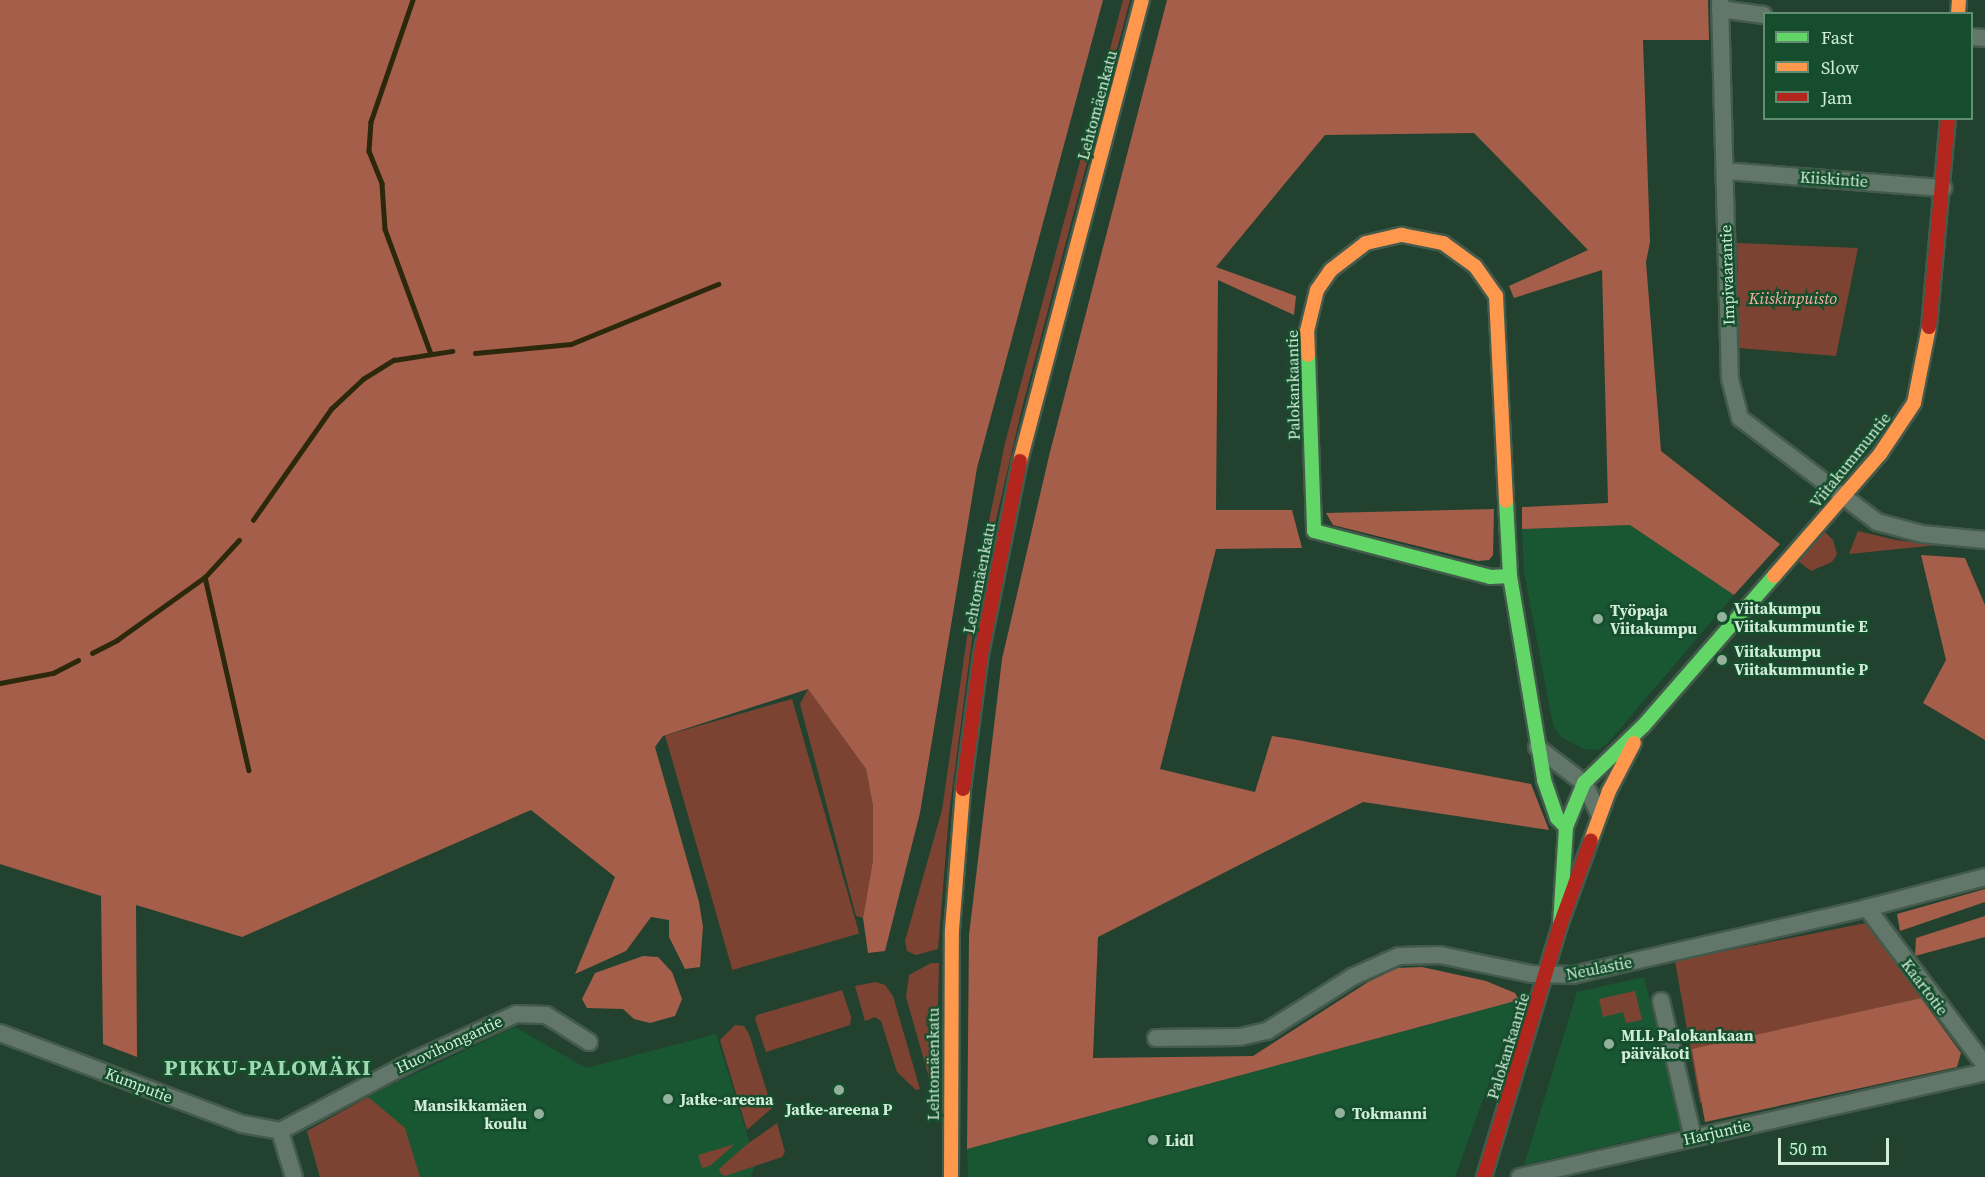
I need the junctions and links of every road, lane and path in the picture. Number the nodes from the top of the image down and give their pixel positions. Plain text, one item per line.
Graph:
1 (1142, 0) edge
2 (1720, 5) edge
3 (1763, 15) edge
4 (1948, 120) edge
5 (1725, 171) junction
6 (1943, 188) junction
7 (1843, 497) junction
8 (1985, 540) edge
9 (1510, 576) junction
10 (1644, 725) junction
11 (1537, 747) junction
12 (1584, 783) junction
13 (1598, 818) junction
14 (1566, 827) junction
15 (1985, 877) edge
16 (1867, 908) junction
17 (1560, 925) junction
18 (1547, 976) junction
19 (1661, 1001) dead end
20 (0, 1033) edge
21 (1156, 1038) dead end
22 (589, 1042) dead end
23 (1985, 1065) edge
24 (1985, 1072) edge
25 (280, 1131) junction
26 (1693, 1137) junction
27 (294, 1177) edge
28 (951, 1177) edge
29 (1484, 1177) edge
30 (1520, 1177) edge

1 - 28 street, Lehtomäenkatu
2 - 3 street
2 - 5 street, Impivaarantie
4 - 6 street, Viitakummuntie
5 - 6 street, Kiiskintie
5 - 7 street, Impivaarantie
6 - 7 street, Viitakummuntie
7 - 8 street, Impivaarantie
7 - 10 street, Viitakummuntie
9 - 9 street, Palokankaantie
9 - 11 street, Palokankaantie
10 - 12 street, Viitakummuntie
10 - 13 street, Viitakummuntie
11 - 12 street
11 - 14 street, Palokankaantie
12 - 13 street
12 - 14 street, Viitakummuntie
13 - 14 street
13 - 17 street, Palokankaantie
14 - 17 street, Palokankaantie
15 - 16 street, Neulastie
16 - 18 street, Neulastie
16 - 23 street, Kaartotie
17 - 18 street, Palokankaantie
18 - 21 street, Neulastie
18 - 29 street, Palokankaantie
19 - 26 street
20 - 25 street, Kumputie
22 - 25 street, Huovihongantie
24 - 26 street, Harjuntie
25 - 27 street
26 - 30 street, Harjuntie

